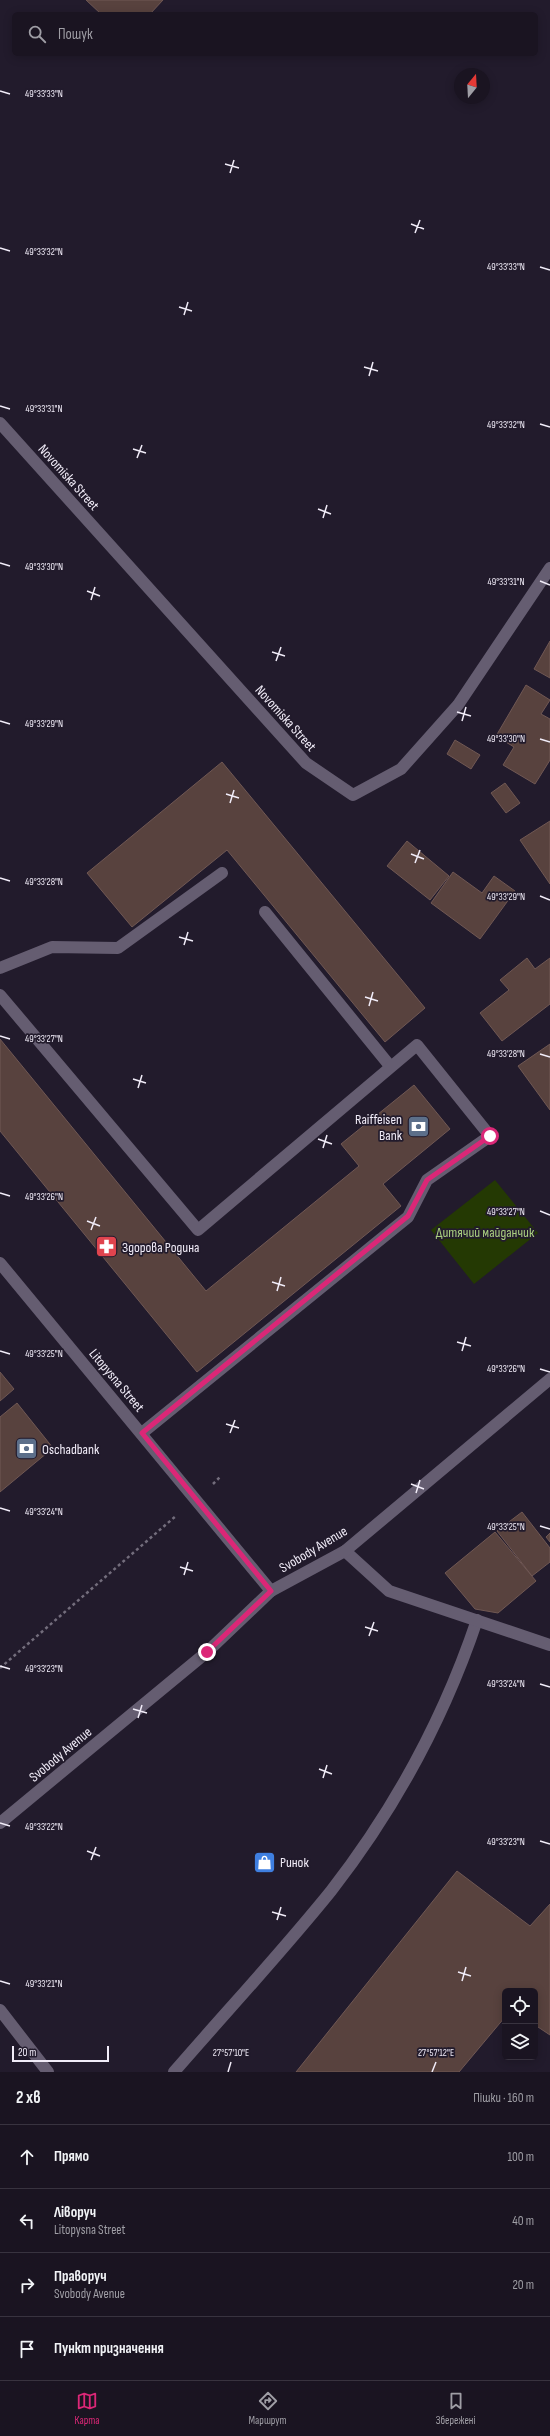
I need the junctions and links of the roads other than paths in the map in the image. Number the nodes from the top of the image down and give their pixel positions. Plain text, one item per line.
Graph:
1 (0, 423) edge
2 (550, 568) edge
3 (222, 873) dead end
4 (265, 912) dead end
5 (0, 968) edge
6 (0, 995) edge
7 (390, 1066) junction
8 (0, 1263) edge
9 (550, 1379) edge
10 (142, 1433) junction
11 (345, 1551) junction
12 (271, 1591) junction
13 (476, 1620) junction
14 (550, 1645) edge
15 (0, 1823) edge
16 (0, 2010) edge
17 (48, 2072) edge
18 (174, 2072) edge

1 - 2 street, Novomiska Street
3 - 5 street
4 - 7 street
6 - 7 street
7 - 10 street
8 - 10 street, Litopysna Street
9 - 11 street, Svobody Avenue
10 - 12 street, Litopysna Street
11 - 12 street, Svobody Avenue
11 - 13 street
12 - 15 street, Svobody Avenue
13 - 14 street
13 - 18 street
16 - 17 street

